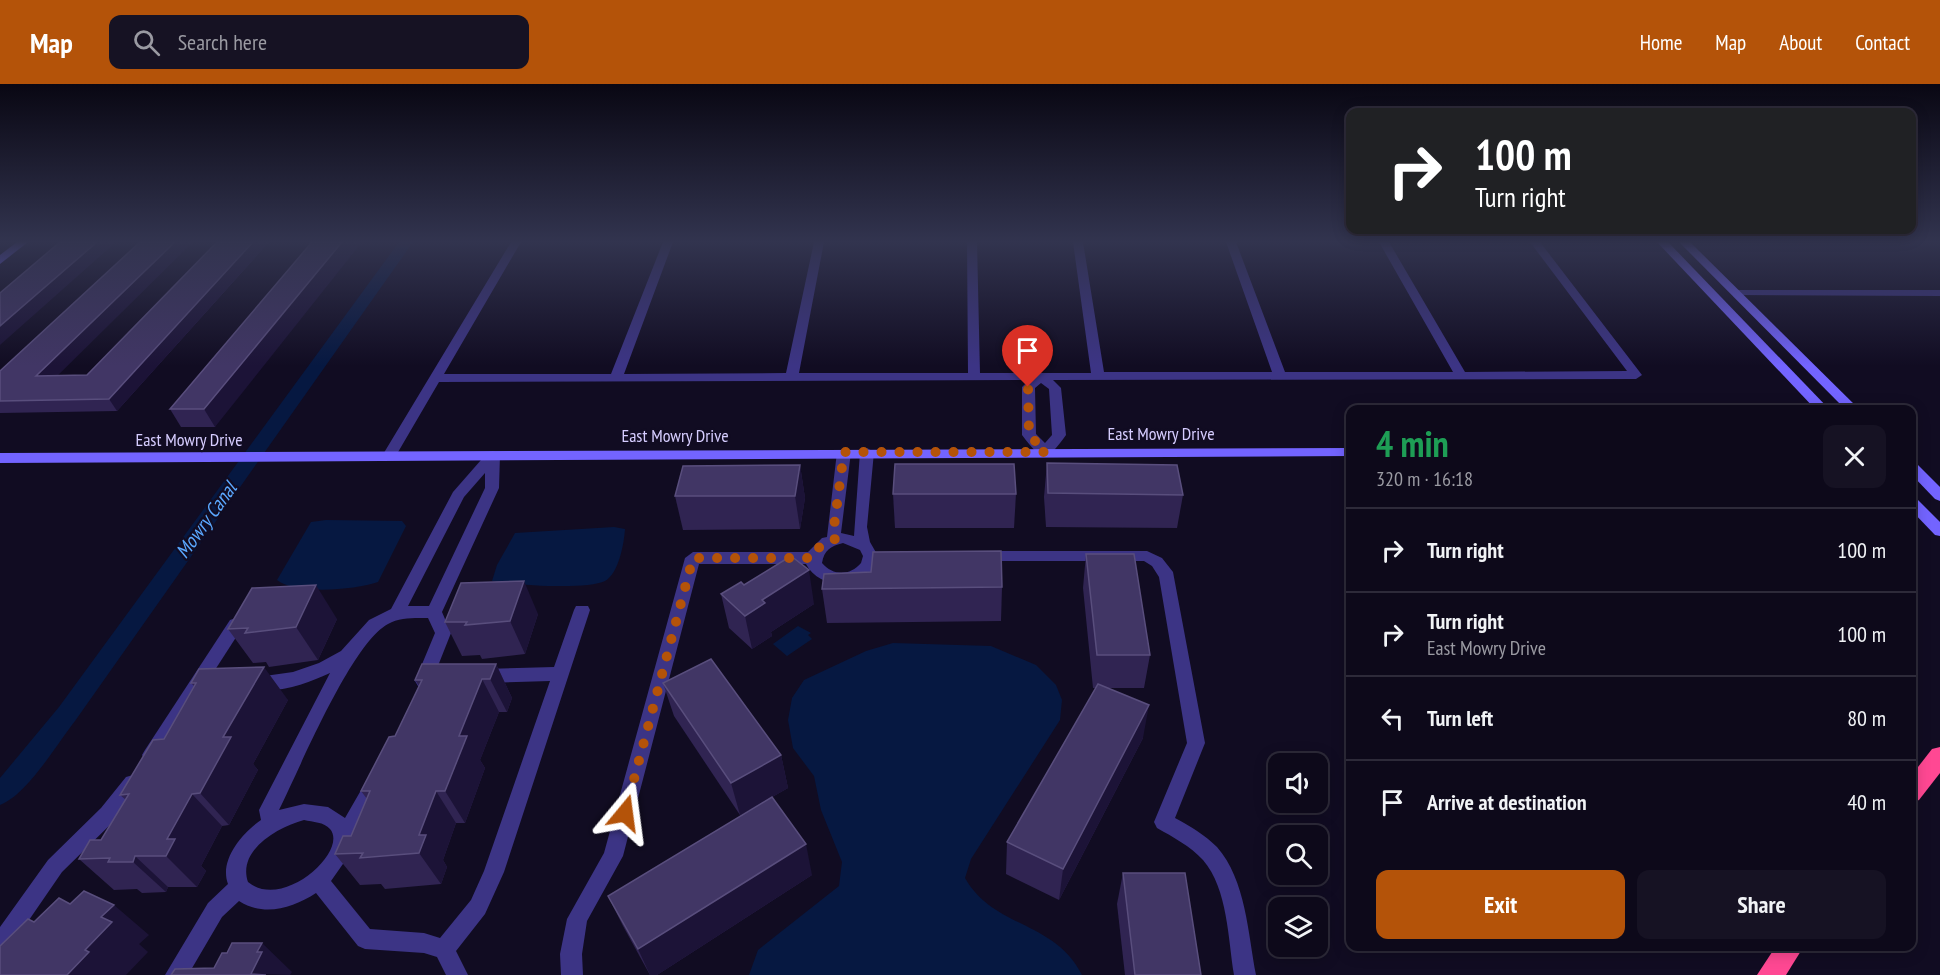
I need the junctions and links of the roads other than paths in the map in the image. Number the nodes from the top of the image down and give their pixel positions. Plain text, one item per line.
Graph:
1 (491, 284) edge
2 (652, 284) edge
3 (811, 284) edge
4 (973, 284) edge
5 (1084, 284) edge
6 (1246, 284) edge
7 (1408, 284) edge
8 (1567, 284) edge
9 (1702, 284) edge
10 (1727, 284) edge
11 (1737, 293) junction
12 (1940, 293) edge
13 (1461, 375) junction
14 (1280, 376) junction
15 (792, 377) junction
16 (974, 377) junction
17 (1041, 377) junction
18 (1098, 377) junction
19 (435, 378) junction
20 (616, 378) junction
21 (1819, 405) edge
22 (1849, 405) edge
23 (1029, 412) junction
24 (1057, 412) junction
25 (844, 452) junction
26 (867, 452) junction
27 (1046, 452) junction
28 (1346, 452) edge
29 (493, 455) junction
30 (389, 456) junction
31 (0, 458) edge
32 (1916, 471) edge
33 (1940, 496) edge
34 (1916, 506) edge
35 (1940, 531) edge
36 (835, 539) junction
37 (866, 548) junction
38 (892, 556) edge
39 (964, 556) edge
40 (813, 558) junction
41 (582, 610) dead end
42 (399, 611) junction
43 (434, 612) junction
44 (236, 624) edge
45 (347, 656) junction
46 (561, 674) junction
47 (427, 676) junction
48 (449, 676) edge
49 (471, 676) edge
50 (198, 683) junction
51 (219, 683) edge
52 (240, 683) edge
53 (417, 697) edge
54 (1940, 756) edge
55 (382, 768) edge
56 (1916, 787) edge
57 (271, 824) junction
58 (344, 836) junction
59 (319, 881) junction
60 (238, 888) junction
61 (0, 945) edge
62 (444, 949) junction
63 (1788, 951) edge
64 (176, 975) edge
65 (457, 975) edge
66 (572, 975) edge
67 (1245, 975) edge
68 (1770, 975) edge

1 - 19 street
2 - 20 street
3 - 15 street
4 - 16 street
5 - 18 street
6 - 14 street
7 - 13 street
8 - 13 street
9 - 21 street
10 - 11 street
11 - 12 street
11 - 22 street
13 - 14 street
14 - 18 street
15 - 16 street
15 - 20 street
16 - 17 street
17 - 18 street
17 - 23 street
17 - 24 street
19 - 20 street
19 - 30 street
23 - 24 street
23 - 27 street
24 - 27 street
25 - 26 street, East Mowry Drive
25 - 29 street, East Mowry Drive
25 - 36 street
26 - 27 street, East Mowry Drive
26 - 37 street
27 - 28 street, East Mowry Drive
29 - 30 street, East Mowry Drive
29 - 42 street
29 - 43 street
30 - 31 street, East Mowry Drive
32 - 33 street
34 - 35 street
36 - 37 street
36 - 40 street
37 - 38 street
37 - 40 street
39 - 67 street
40 - 66 street
41 - 46 street
42 - 43 street
42 - 45 street
43 - 47 street
44 - 50 street
45 - 52 street
45 - 57 street
46 - 49 street
46 - 62 street
47 - 48 street
47 - 53 street
50 - 51 street
50 - 61 street
54 - 56 highway
55 - 58 street
57 - 58 street
57 - 60 street
58 - 59 street
59 - 60 street
59 - 62 street
60 - 64 street
62 - 65 street
63 - 68 highway

